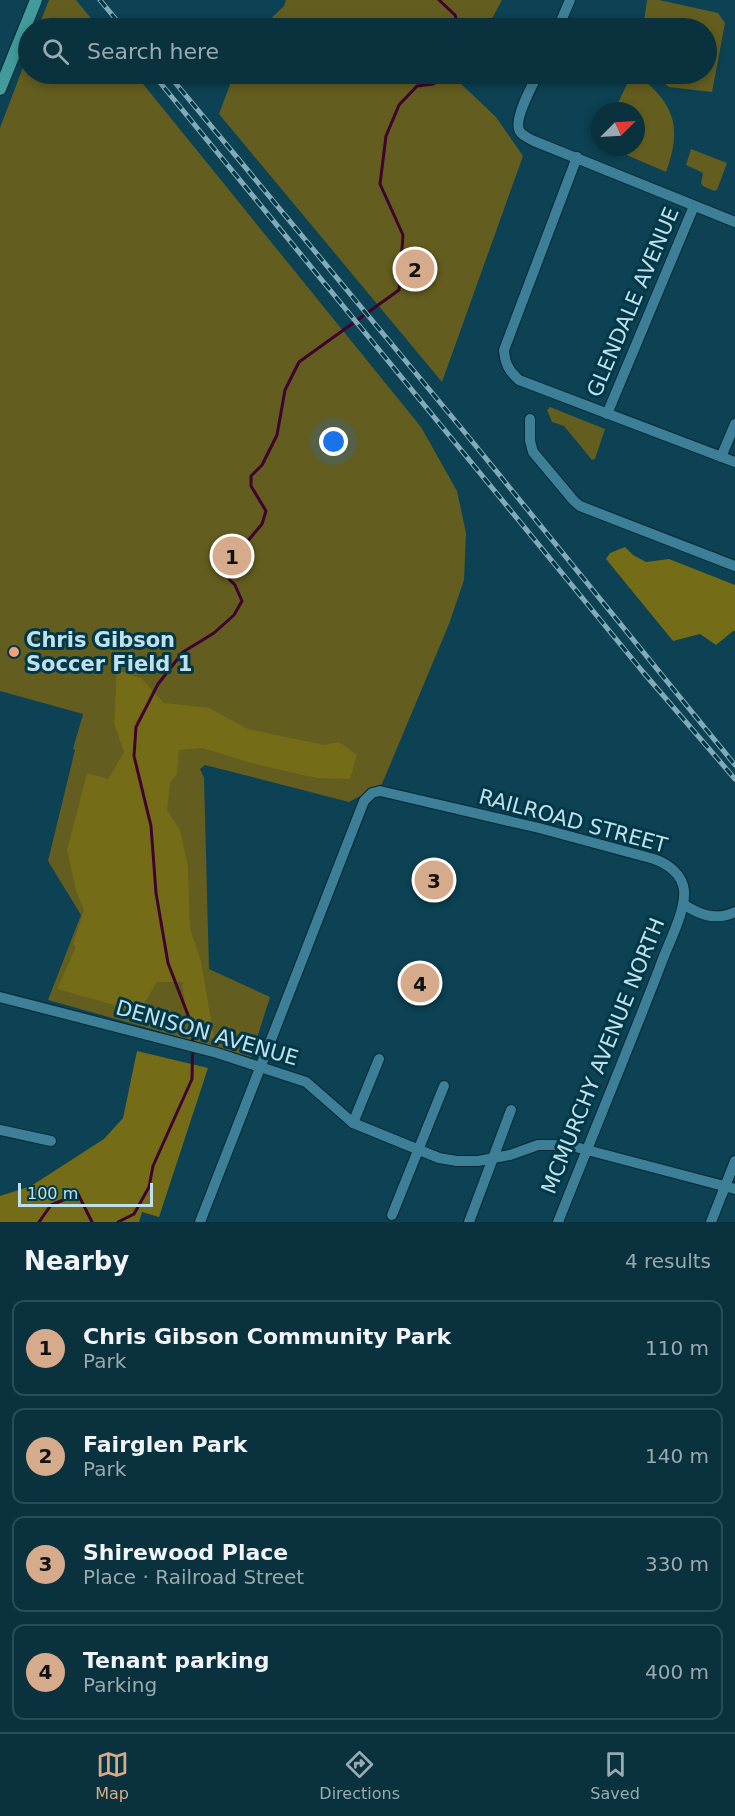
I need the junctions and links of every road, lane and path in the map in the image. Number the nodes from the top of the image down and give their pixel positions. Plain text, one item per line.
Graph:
1 (36, 0) edge
2 (570, 0) edge
3 (29, 18) edge
4 (562, 18) edge
5 (18, 44) edge
6 (534, 84) edge
7 (0, 89) edge
8 (577, 157) junction
9 (694, 206) junction
10 (735, 222) edge
11 (607, 414) junction
12 (530, 419) dead end
13 (735, 424) edge
14 (722, 457) junction
15 (735, 462) edge
16 (735, 566) edge
17 (683, 904) junction
18 (735, 912) edge
19 (0, 997) edge
20 (379, 1059) dead end
21 (260, 1066) junction
22 (444, 1086) dead end
23 (511, 1110) dead end
24 (352, 1123) junction
25 (0, 1130) edge
26 (51, 1140) dead end
27 (418, 1150) junction
28 (586, 1151) junction
29 (493, 1159) junction
30 (735, 1161) edge
31 (730, 1188) edge
32 (392, 1215) dead end
33 (200, 1222) edge
34 (469, 1222) edge
35 (558, 1222) edge
36 (711, 1222) edge

1 - 3 main road
2 - 4 street
5 - 7 main road
6 - 8 street
8 - 9 street
8 - 11 street
9 - 10 street
9 - 11 street, GLENDALE AVENUE
11 - 14 street
12 - 16 street
13 - 14 street
14 - 15 street
17 - 18 street
17 - 21 street, RAILROAD STREET
17 - 28 street, MCMURCHY AVENUE NORTH
19 - 21 street, DENISON AVENUE
20 - 24 street
21 - 24 street, DENISON AVENUE
21 - 33 street
22 - 27 street
23 - 29 street
24 - 27 street, DENISON AVENUE
25 - 26 street
27 - 29 street, DENISON AVENUE
27 - 32 street
28 - 29 street, DENISON AVENUE
28 - 31 street, DENISON AVENUE
28 - 35 street, MCMURCHY AVENUE NORTH
29 - 34 street
30 - 31 street
31 - 36 street

